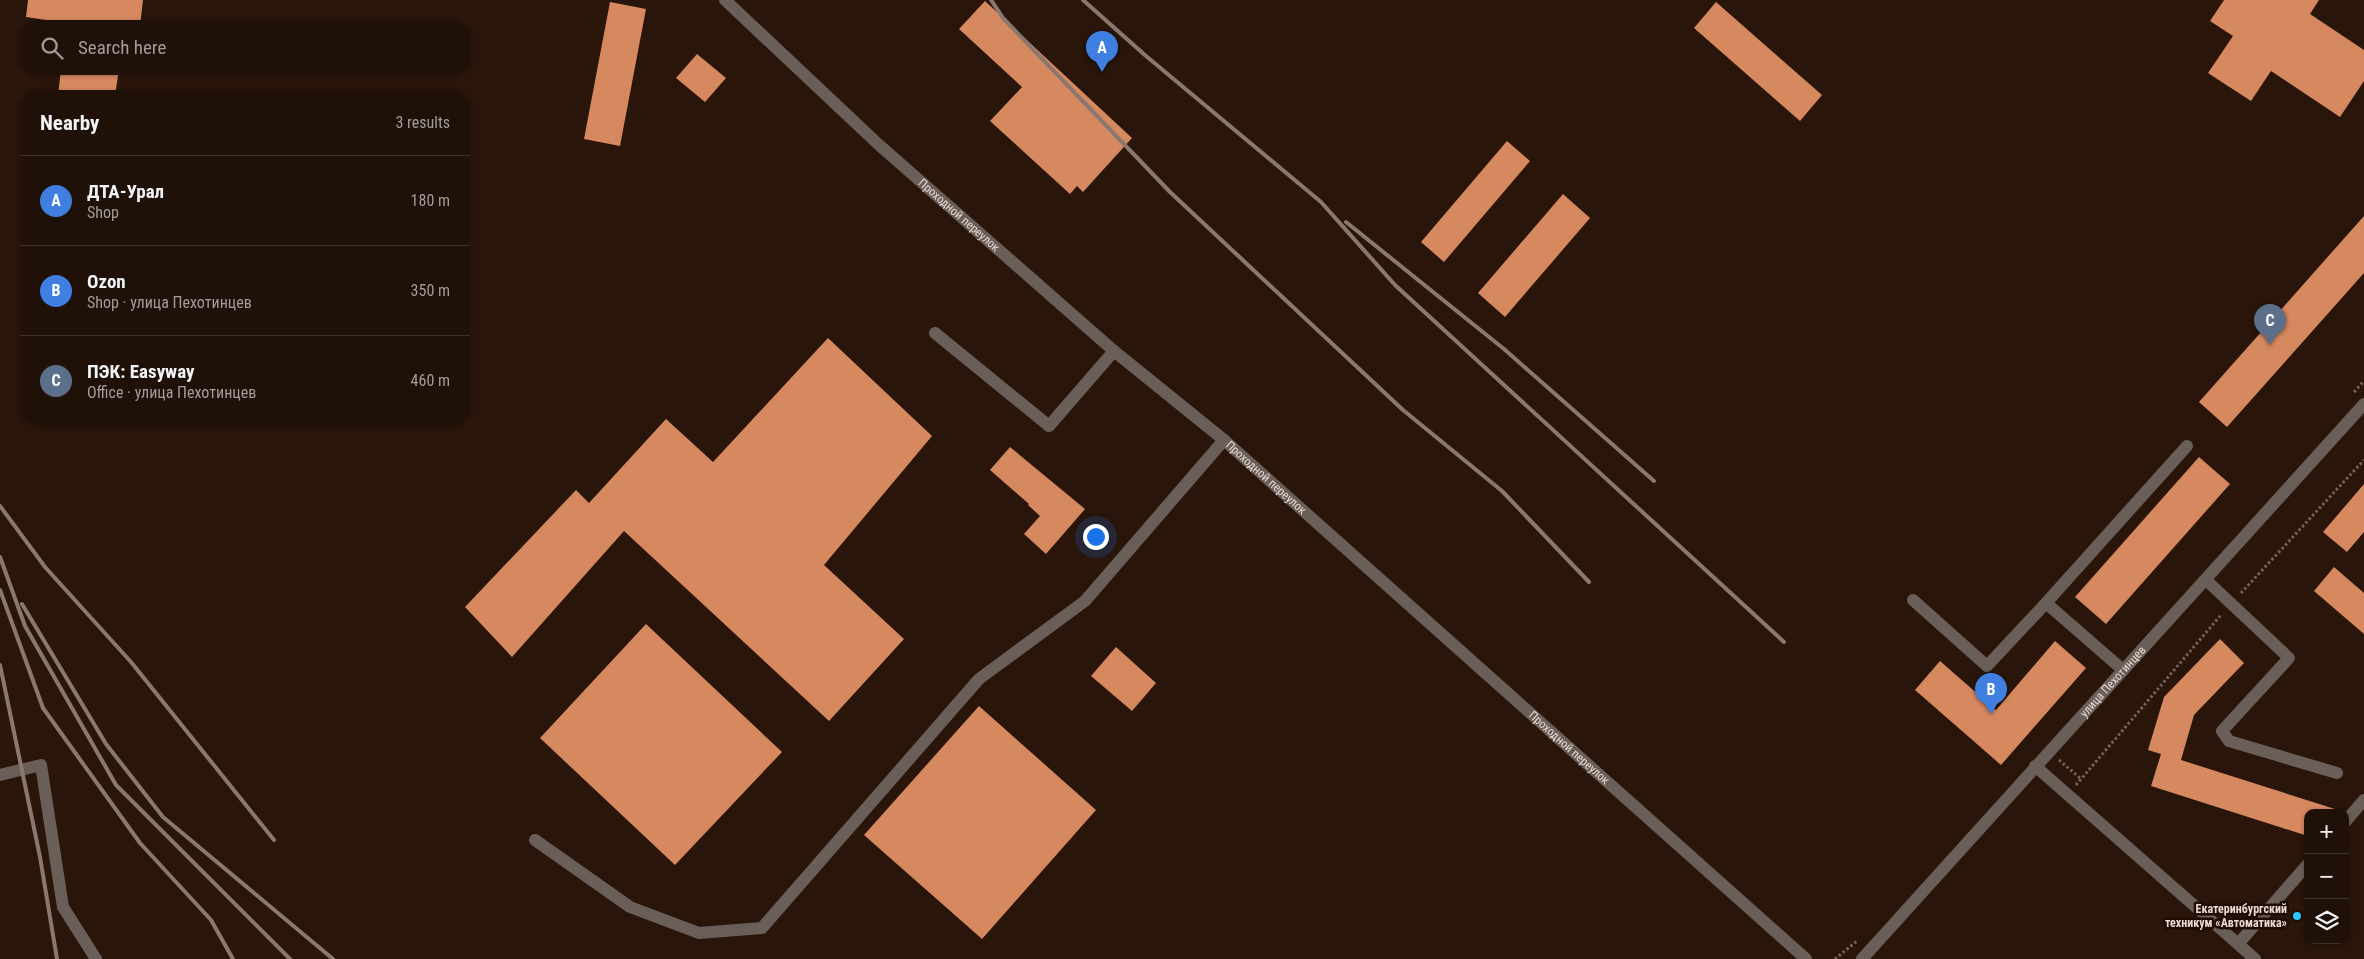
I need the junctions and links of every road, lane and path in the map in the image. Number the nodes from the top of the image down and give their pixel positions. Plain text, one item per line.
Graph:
1 (725, 0) edge
2 (935, 333) dead end
3 (1114, 351) junction
4 (2364, 404) edge
5 (1224, 440) junction
6 (2186, 446) dead end
7 (2364, 460) edge
8 (2206, 580) junction
9 (1913, 600) dead end
10 (2046, 603) junction
11 (2231, 603) junction
12 (2123, 670) junction
13 (2036, 766) junction
14 (2338, 773) dead end
15 (0, 775) edge
16 (2068, 794) junction
17 (2364, 800) edge
18 (2349, 817) edge
19 (535, 840) dead end
20 (2304, 869) edge
21 (2238, 944) junction
22 (96, 959) edge
23 (1806, 959) edge
24 (1862, 959) edge
25 (2255, 959) edge

1 - 3 street, Проходной переулок
2 - 3 street
3 - 5 street, Проходной переулок
4 - 8 street, улица Пехотинцев
5 - 19 street
5 - 23 street, Проходной переулок
6 - 10 street
7 - 11 path
8 - 11 street
8 - 12 street, улица Пехотинцев
9 - 10 street
10 - 12 street
11 - 14 street
11 - 16 path
12 - 13 street, улица Пехотинцев
13 - 16 street
13 - 24 street, улица Пехотинцев
15 - 22 street
16 - 21 street
17 - 18 street
20 - 21 street
21 - 25 street

